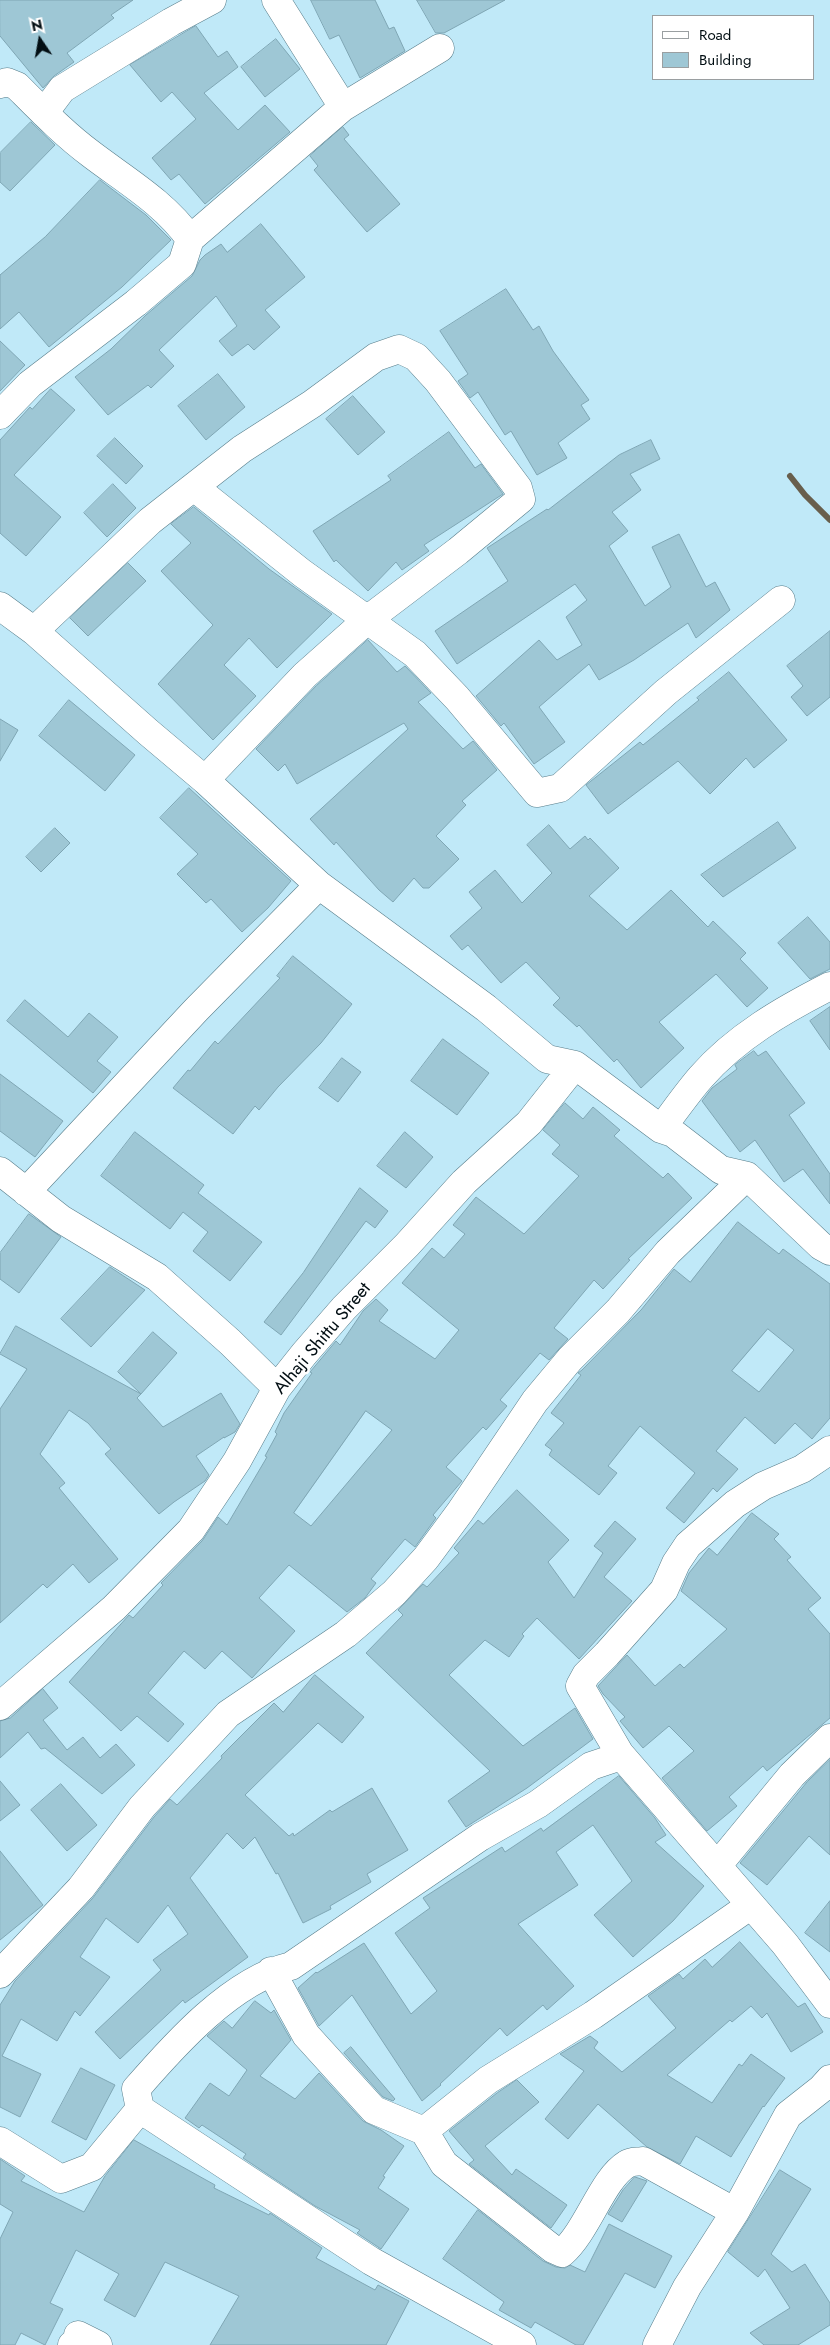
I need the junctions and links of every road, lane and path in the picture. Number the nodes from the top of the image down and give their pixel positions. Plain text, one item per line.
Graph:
1 (212, 0) edge
2 (276, 0) edge
3 (440, 48) dead end
4 (0, 84) edge
5 (343, 107) junction
6 (44, 113) junction
7 (190, 239) junction
8 (0, 415) edge
9 (194, 487) junction
10 (781, 600) dead end
11 (0, 606) edge
12 (367, 620) junction
13 (34, 631) junction
14 (205, 780) junction
15 (319, 885) junction
16 (830, 986) edge
17 (575, 1065) junction
18 (661, 1129) junction
19 (0, 1171) edge
20 (747, 1176) junction
21 (26, 1192) junction
22 (830, 1251) edge
23 (277, 1388) junction
24 (830, 1450) edge
25 (0, 1706) edge
26 (830, 1738) edge
27 (620, 1754) junction
28 (717, 1866) junction
29 (751, 1905) junction
30 (271, 1971) junction
31 (0, 1974) edge
32 (830, 2004) edge
33 (830, 2079) edge
34 (140, 2108) junction
35 (424, 2131) junction
36 (0, 2141) edge
37 (734, 2212) junction
38 (72, 2345) edge
39 (98, 2345) edge
40 (522, 2345) edge
41 (657, 2345) edge

1 - 6 street
2 - 5 street
3 - 5 street
4 - 6 street
5 - 7 street
6 - 7 street
7 - 8 street
9 - 12 street
9 - 12 street
9 - 13 street
10 - 12 street
11 - 13 street
12 - 14 street
13 - 14 street
14 - 15 street
15 - 17 street
15 - 21 street
16 - 18 street
17 - 18 street
17 - 23 street, Alhaji Shittu Street
18 - 20 street
19 - 21 street
20 - 22 street
20 - 31 street
21 - 23 street
23 - 25 street, Alhaji Shittu Street
24 - 27 street
26 - 28 street
27 - 28 street
27 - 30 street
28 - 29 street
29 - 32 street
29 - 35 street
30 - 34 street
30 - 35 street
33 - 37 street
34 - 36 street
34 - 40 street
35 - 37 street
37 - 41 street
38 - 39 street

